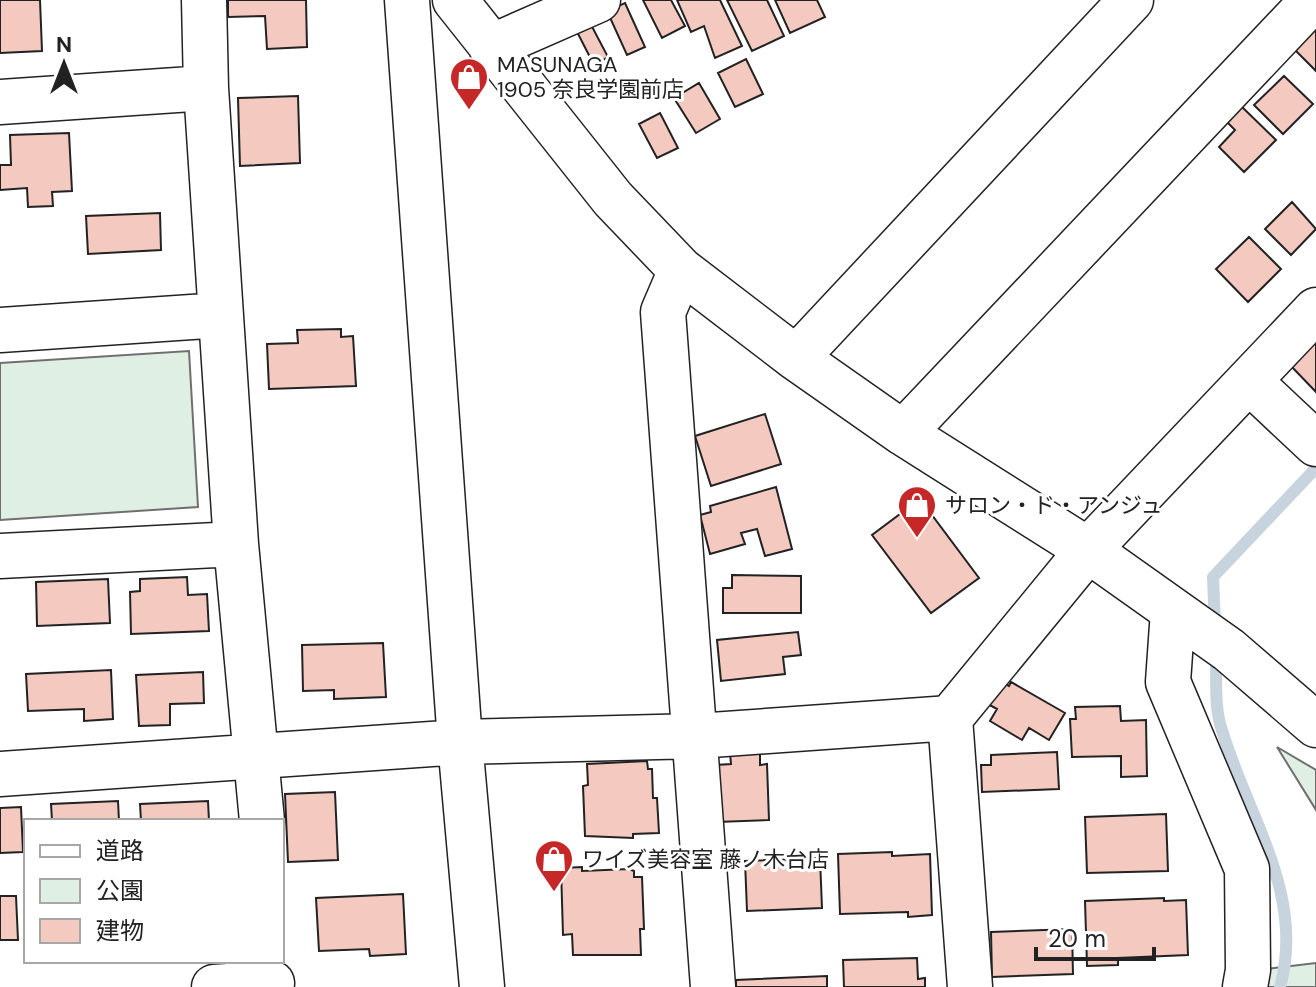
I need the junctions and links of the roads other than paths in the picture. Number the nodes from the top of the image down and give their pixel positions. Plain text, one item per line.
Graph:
1 (204, 0) edge
2 (407, 0) edge
3 (455, 0) edge
4 (598, 0) edge
5 (1131, 0) edge
6 (1313, 0) edge
7 (491, 47) junction
8 (206, 88) junction
9 (0, 102) edge
10 (681, 270) junction
11 (1316, 310) edge
12 (221, 315) junction
13 (0, 330) edge
14 (796, 358) junction
15 (1249, 381) junction
16 (903, 433) junction
17 (1316, 444) edge
18 (236, 544) junction
19 (1088, 550) junction
20 (0, 556) edge
21 (1173, 611) junction
22 (950, 718) junction
23 (1316, 725) edge
24 (697, 736) junction
25 (460, 742) junction
26 (259, 757) junction
27 (0, 774) edge
28 (262, 819) edge
29 (271, 977) edge
30 (214, 987) edge
31 (482, 987) edge
32 (713, 987) edge
33 (970, 987) edge
34 (1245, 987) edge

1 - 8 street
2 - 25 street
3 - 7 street
4 - 7 street
5 - 14 street
6 - 16 street
7 - 10 street
8 - 9 street
8 - 12 street
10 - 14 street
10 - 24 street
11 - 15 street
12 - 13 street
12 - 18 street
14 - 16 street
15 - 17 street
15 - 19 street
16 - 19 street
18 - 20 street
18 - 26 street
19 - 21 street
19 - 22 street
21 - 23 street
21 - 34 street
22 - 24 street
22 - 33 street
24 - 25 street
24 - 32 street
25 - 26 street
25 - 31 street
26 - 27 street
26 - 28 street
29 - 30 street

